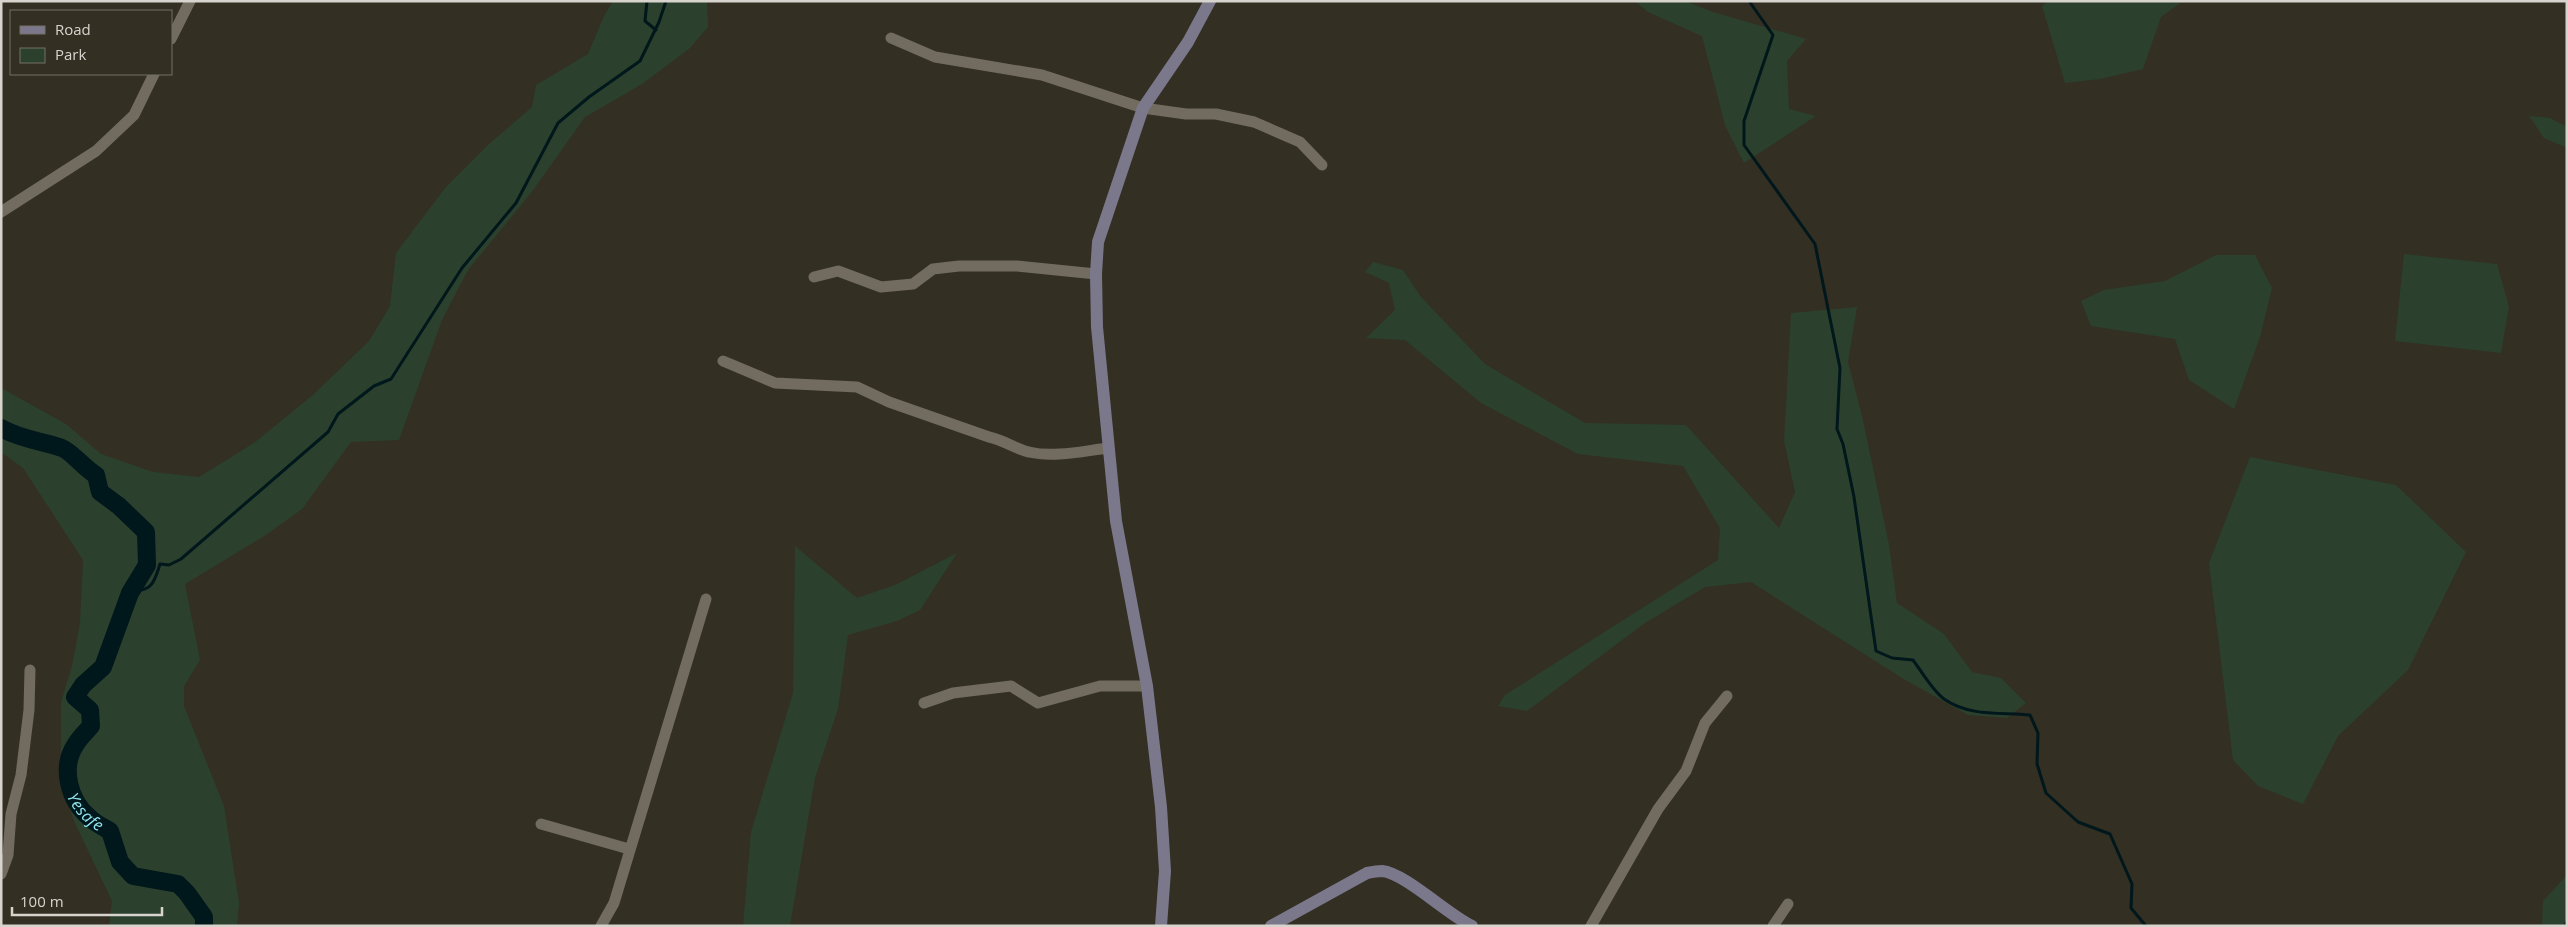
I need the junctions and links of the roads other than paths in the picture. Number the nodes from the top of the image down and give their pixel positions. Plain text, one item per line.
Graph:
1 (190, 1) edge
2 (1210, 1) edge
3 (172, 37) edge
4 (891, 38) dead end
5 (154, 75) edge
6 (1143, 108) junction
7 (1322, 165) dead end
8 (1, 212) edge
9 (1096, 274) junction
10 (814, 277) dead end
11 (723, 361) dead end
12 (1108, 448) junction
13 (706, 599) dead end
14 (30, 670) dead end
15 (1146, 686) junction
16 (1727, 696) dead end
17 (924, 703) dead end
18 (541, 824) dead end
19 (630, 849) junction
20 (1, 874) edge
21 (1788, 904) dead end
22 (600, 926) edge
23 (1161, 926) edge
24 (1271, 926) edge
25 (1472, 926) edge
26 (1591, 926) edge
27 (1773, 926) edge

1 - 3 street
2 - 6 main road
4 - 6 street
5 - 8 street
6 - 7 street
6 - 9 main road
9 - 10 street
9 - 12 main road
11 - 12 street
12 - 15 main road
13 - 19 street
14 - 20 street
15 - 17 street
15 - 23 main road
16 - 26 street
18 - 19 street
19 - 22 street
21 - 27 street
24 - 25 main road

